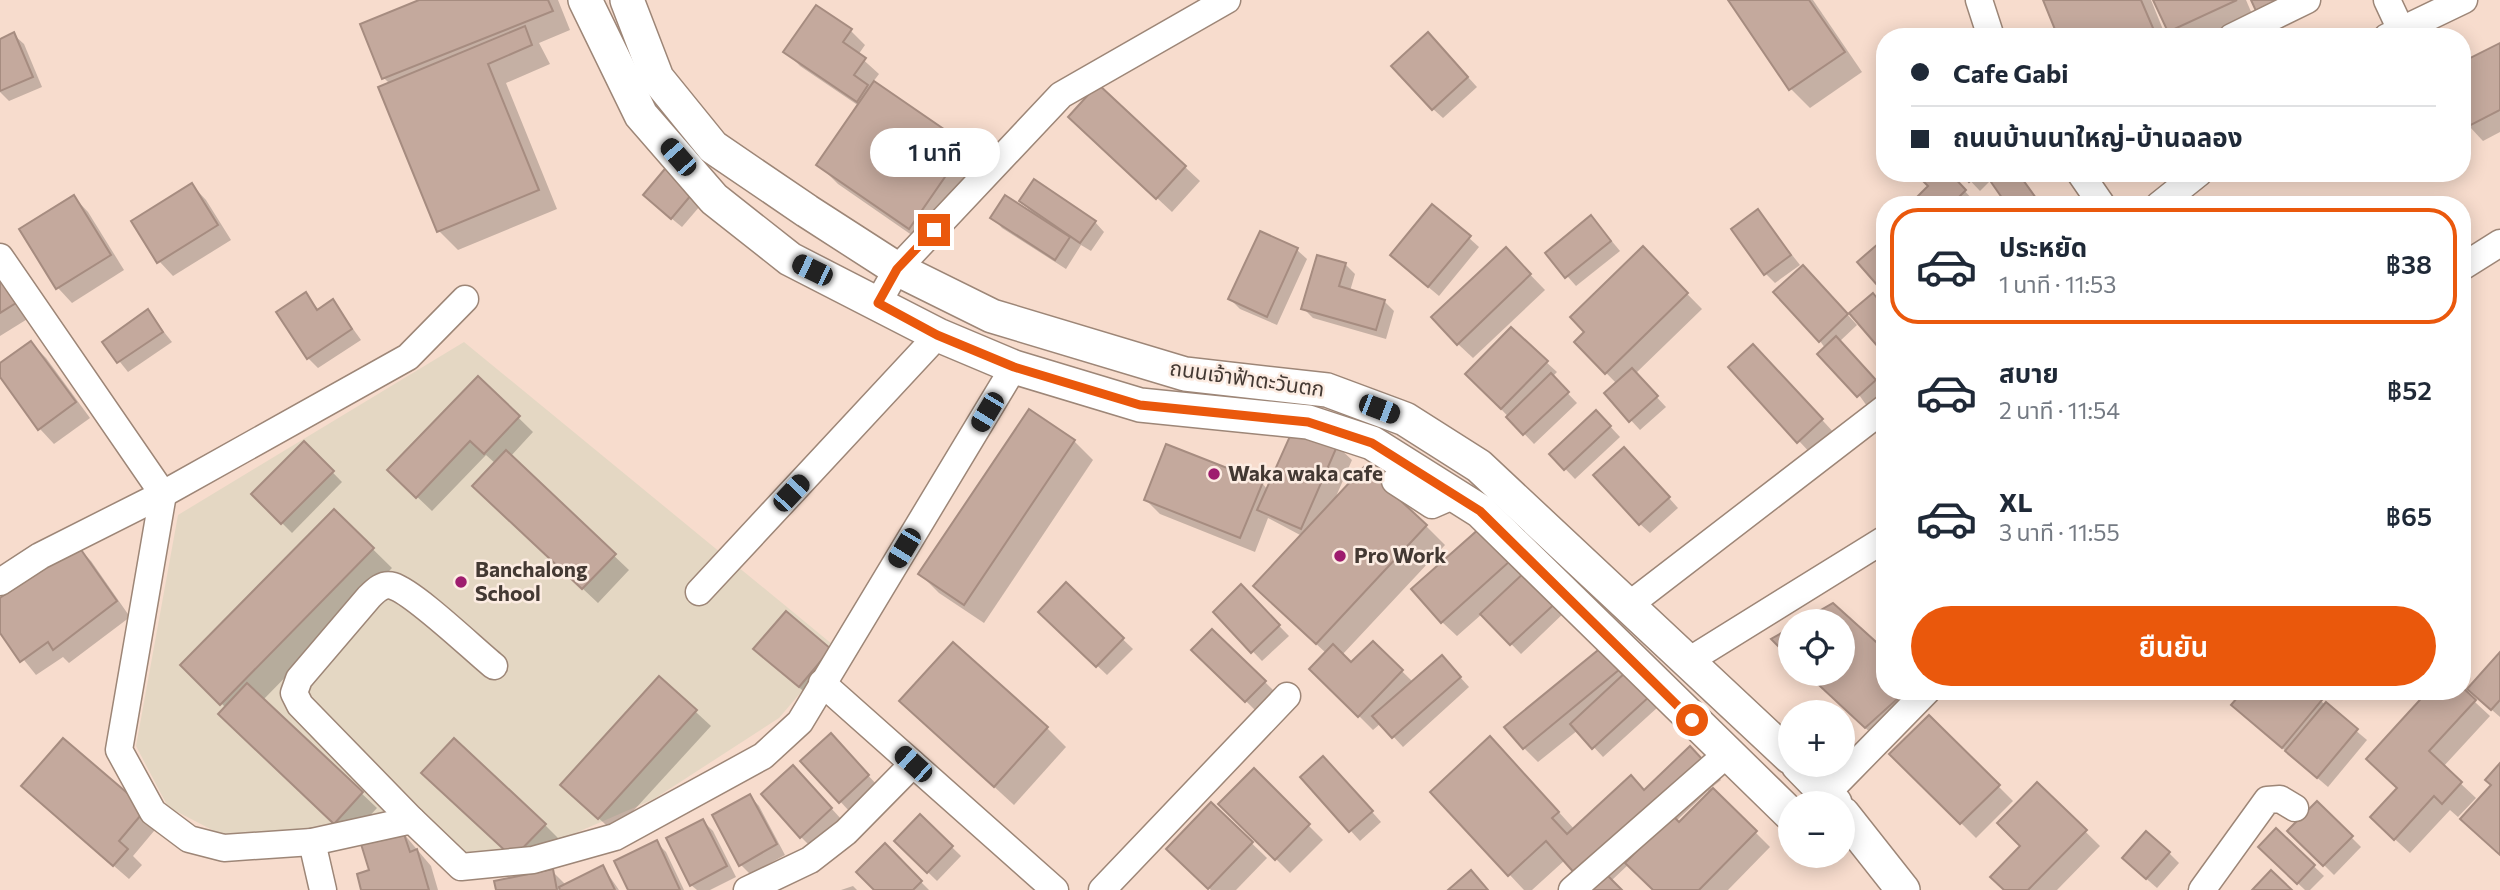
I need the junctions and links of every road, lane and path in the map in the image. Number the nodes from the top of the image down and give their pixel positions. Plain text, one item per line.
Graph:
1 (585, 0) edge
2 (627, 0) edge
3 (1227, 0) edge
4 (1979, 0) edge
5 (2307, 0) edge
6 (2387, 0) edge
7 (2464, 0) edge
8 (1988, 28) edge
9 (2250, 28) edge
10 (2393, 28) edge
11 (2405, 28) edge
12 (2188, 182) edge
13 (2170, 196) edge
14 (2500, 243) edge
15 (0, 257) edge
16 (2471, 261) edge
17 (897, 269) junction
18 (465, 299) dead end
19 (878, 303) junction
20 (937, 335) junction
21 (1014, 367) junction
22 (1876, 415) edge
23 (1395, 481) dead end
24 (163, 494) junction
25 (1455, 495) junction
26 (1876, 545) edge
27 (0, 582) edge
28 (699, 592) dead end
29 (1629, 604) junction
30 (1599, 627) junction
31 (1690, 660) junction
32 (494, 666) dead end
33 (822, 683) junction
34 (1657, 686) junction
35 (1287, 696) dead end
36 (1920, 700) edge
37 (1778, 745) edge
38 (1727, 754) junction
39 (913, 764) junction
40 (1810, 777) edge
41 (1823, 791) edge
42 (1845, 791) edge
43 (1778, 803) edge
44 (2295, 808) dead end
45 (412, 820) junction
46 (1855, 829) edge
47 (312, 842) junction
48 (1855, 856) edge
49 (1897, 883) edge
50 (323, 890) edge
51 (747, 890) edge
52 (1055, 890) edge
53 (1102, 890) edge
54 (1572, 890) edge
55 (2202, 890) edge

1 - 19 main road, ถนนเจ้าฟ้าตะวันตก
2 - 17 main road, ถนนเจ้าฟ้าตะวันตก
3 - 17 street
4 - 8 street
5 - 9 street
6 - 10 street
7 - 11 street
12 - 13 street
14 - 16 street
15 - 24 street
17 - 19 street
17 - 29 main road, ถนนเจ้าฟ้าตะวันตก
18 - 24 street
19 - 20 main road, ถนนเจ้าฟ้าตะวันตก
20 - 21 main road, ถนนเจ้าฟ้าตะวันตก
20 - 28 street
21 - 25 main road, ถนนเจ้าฟ้าตะวันตก
21 - 33 street
22 - 29 street
23 - 25 street
24 - 27 street
24 - 47 street
25 - 30 main road, ถนนเจ้าฟ้าตะวันตก
26 - 31 street
29 - 30 main road
29 - 31 main road, ถนนเจ้าฟ้าตะวันตก
30 - 34 main road, ถนนเจ้าฟ้าตะวันตก
31 - 34 main road
31 - 37 main road, ถนนเจ้าฟ้าตะวันตก
32 - 45 street
33 - 39 street
33 - 45 street
34 - 38 main road, ถนนเจ้าฟ้าตะวันตก
35 - 53 street
36 - 42 street
38 - 43 main road, ถนนเจ้าฟ้าตะวันตก
38 - 54 street
39 - 51 street
39 - 52 street
40 - 41 main road
44 - 55 street
45 - 47 street
46 - 49 main road
47 - 50 street
48 - 49 main road

